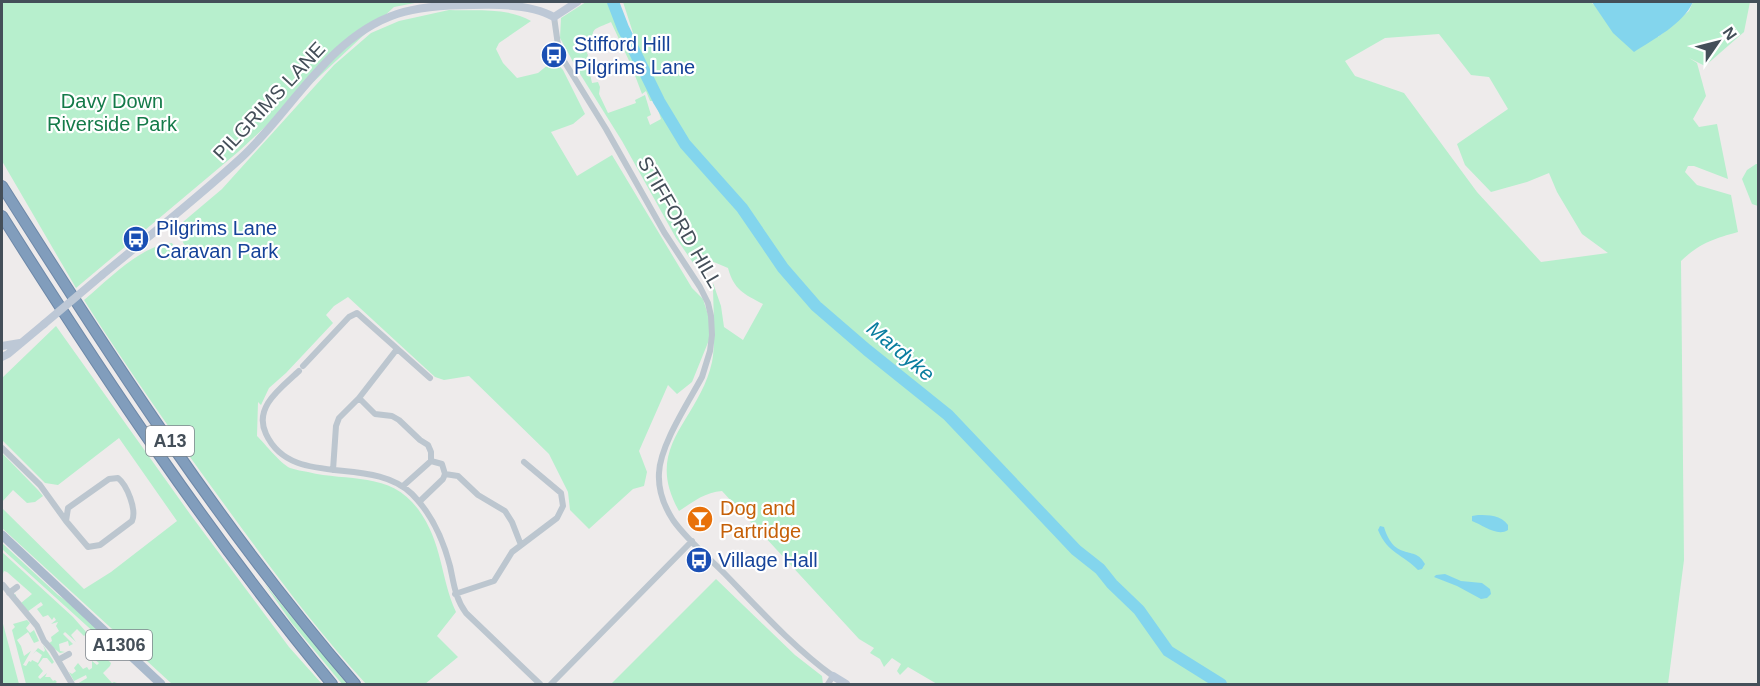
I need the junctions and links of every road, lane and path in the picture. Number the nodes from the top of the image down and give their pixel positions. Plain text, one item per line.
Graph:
1 (577, 2) edge
2 (554, 17) junction
3 (2, 186) edge
4 (2, 216) edge
5 (20, 343) junction
6 (2, 346) edge
7 (397, 349) junction
8 (2, 357) edge
9 (430, 378) dead end
10 (359, 398) junction
11 (2, 448) edge
12 (431, 461) junction
13 (524, 462) dead end
14 (333, 470) junction
15 (445, 474) junction
16 (403, 486) junction
17 (419, 502) junction
18 (55, 505) junction
19 (68, 508) junction
20 (66, 521) junction
21 (2, 535) edge
22 (692, 541) junction
23 (521, 545) junction
24 (3, 585) dead end
25 (17, 587) dead end
26 (9, 593) junction
27 (455, 594) junction
28 (69, 654) dead end
29 (58, 660) junction
30 (833, 676) junction
31 (72, 684) edge
32 (161, 684) edge
33 (332, 684) edge
34 (355, 684) edge
35 (540, 684) edge
36 (551, 684) edge
37 (828, 684) edge
38 (846, 684) edge

1 - 2 main road
2 - 5 main road, PILGRIMS LANE, bridge
2 - 22 street, STIFFORD HILL
3 - 34 highway, A13
4 - 33 highway, A13
5 - 6 main road, PILGRIMS LANE
5 - 8 main road, PILGRIMS LANE
7 - 9 street
7 - 10 street
7 - 14 street
10 - 12 street
10 - 14 street
11 - 18 street
12 - 15 street
12 - 16 street
13 - 23 street
14 - 16 street
15 - 17 street
15 - 23 street
16 - 17 street
17 - 27 street
18 - 19 street
18 - 20 street
19 - 20 street
19 - 20 street
21 - 32 main road, A1306
22 - 30 street, STIFFORD HILL
22 - 36 street
23 - 27 street
24 - 26 street
25 - 26 street
26 - 29 street
27 - 35 street
28 - 29 street
29 - 31 street
30 - 37 street
30 - 38 main road

